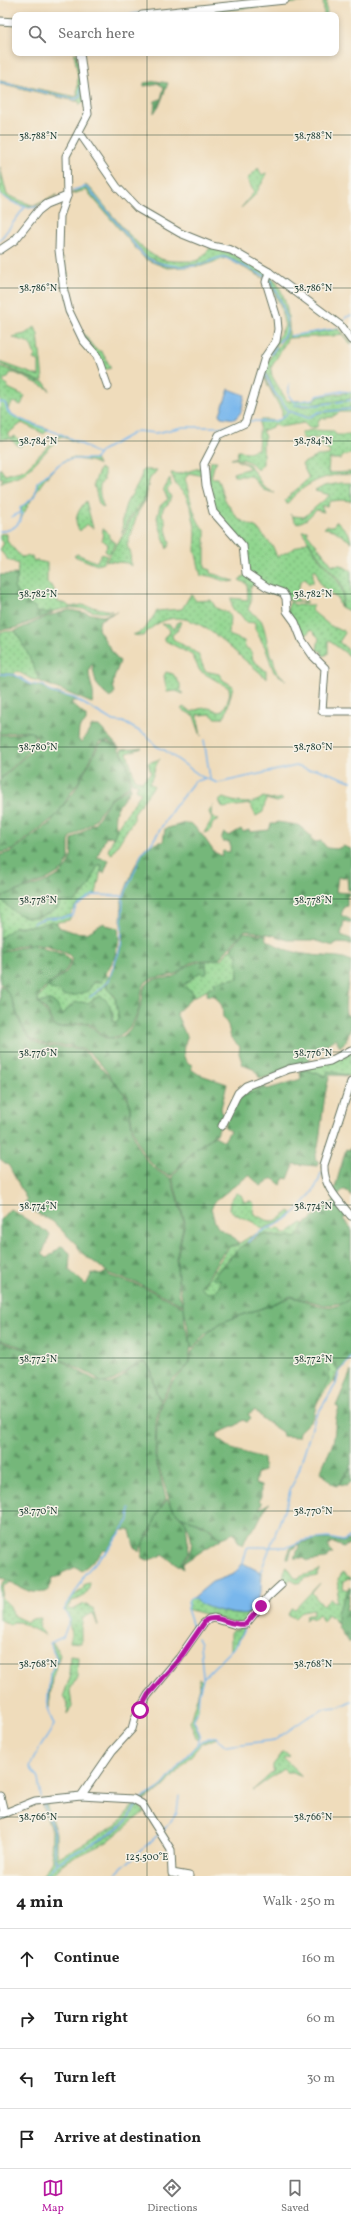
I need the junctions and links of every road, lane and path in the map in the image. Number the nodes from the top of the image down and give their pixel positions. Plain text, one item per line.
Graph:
1 (285, 0) edge
2 (171, 12) edge
3 (0, 21) edge
4 (12, 22) edge
5 (80, 56) edge
6 (79, 132) junction
7 (67, 196) junction
8 (0, 250) edge
9 (269, 272) junction
10 (351, 340) edge
11 (108, 387) dead end
12 (351, 711) edge
13 (351, 1050) edge
14 (351, 1082) edge
15 (222, 1126) dead end
16 (351, 1216) edge
17 (281, 1585) dead end
18 (0, 1796) edge
19 (81, 1796) junction
20 (2, 1814) edge
21 (189, 1876) edge

1 - 2 street
3 - 4 street
5 - 6 street
6 - 7 street
6 - 9 street
7 - 8 street
7 - 11 street
9 - 10 street
9 - 12 street
13 - 15 street
14 - 16 street
17 - 19 street
18 - 20 street
19 - 20 street
19 - 21 street

